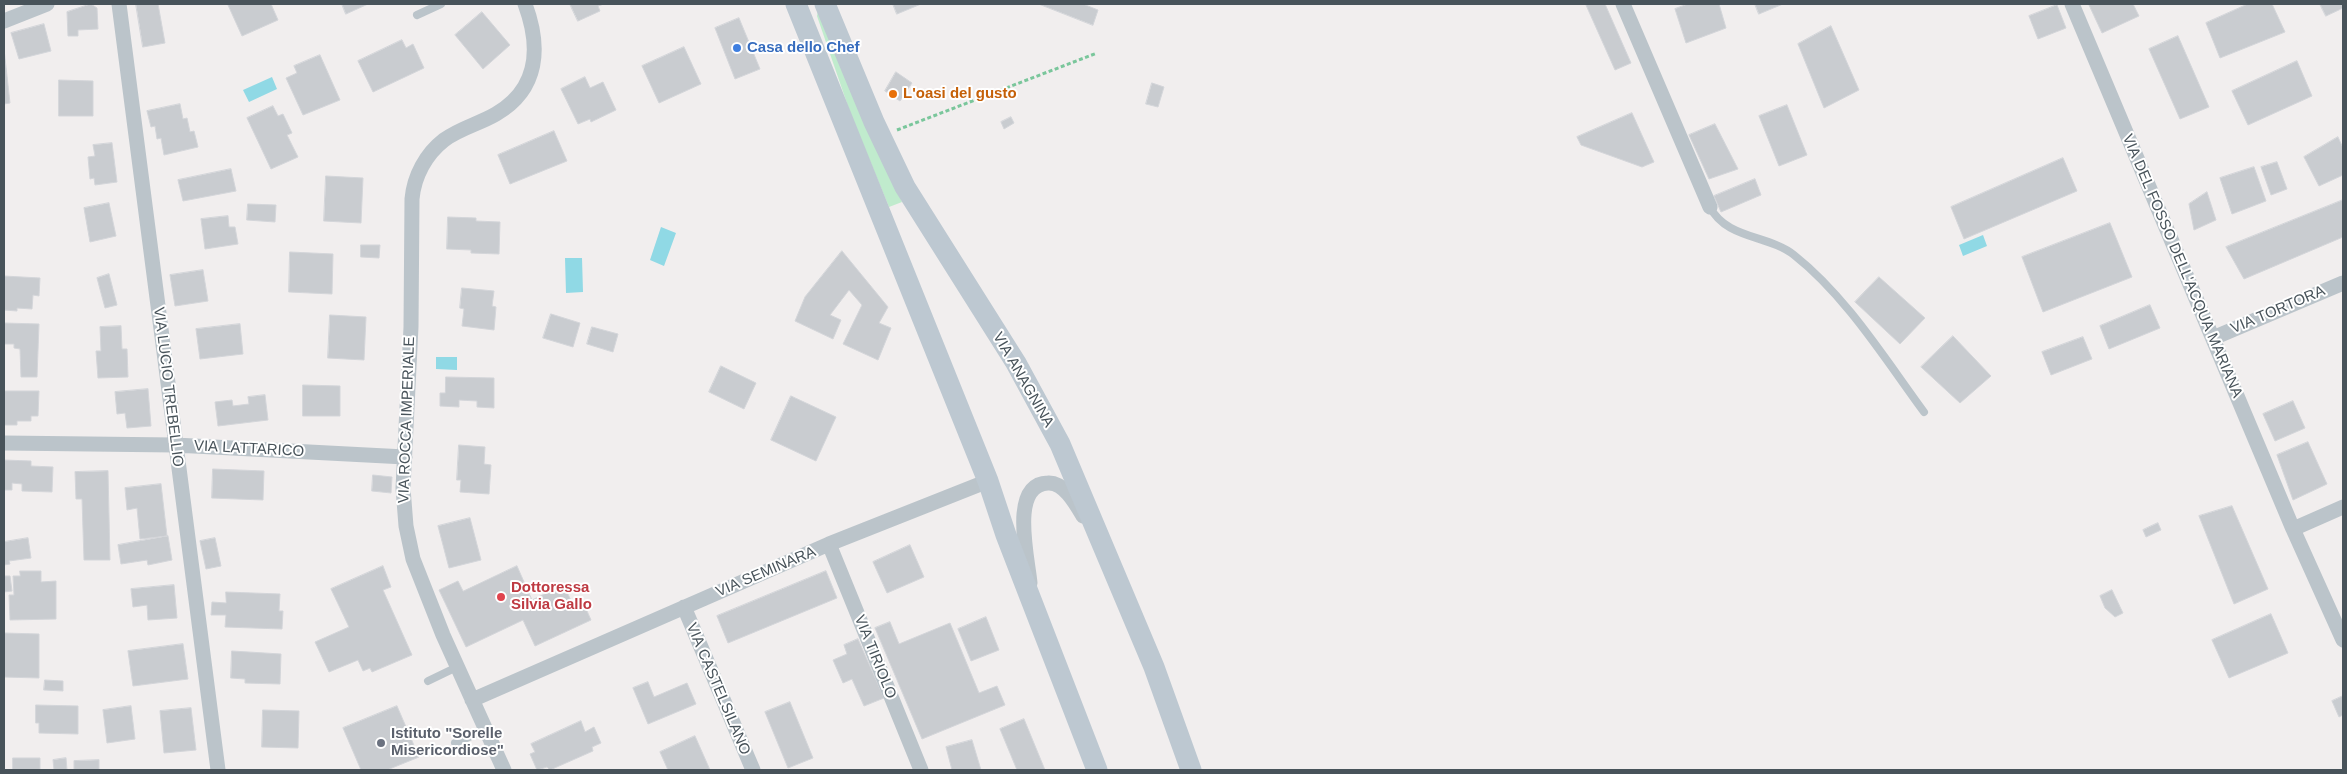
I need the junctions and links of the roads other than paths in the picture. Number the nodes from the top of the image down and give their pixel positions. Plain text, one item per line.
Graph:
1 (47, 4) edge
2 (119, 4) edge
3 (441, 4) edge
4 (525, 4) edge
5 (796, 4) edge
6 (825, 4) edge
7 (1623, 4) edge
8 (2072, 4) edge
9 (417, 15) dead end
10 (4, 21) edge
11 (1710, 207) joint
12 (2343, 283) edge
13 (2213, 338) junction
14 (1924, 412) dead end
15 (4, 443) edge
16 (175, 445) junction
17 (405, 457) junction
18 (988, 481) junction
19 (2343, 507) edge
20 (2293, 529) junction
21 (829, 544) junction
22 (1031, 599) junction
23 (1126, 600) junction
24 (684, 607) junction
25 (2343, 640) edge
26 (457, 667) junction
27 (428, 681) dead end
28 (472, 700) junction
29 (485, 730) junction
30 (455, 743) dead end
31 (218, 770) edge
32 (504, 770) edge
33 (753, 770) edge
34 (920, 770) edge
35 (1097, 770) edge
36 (1191, 770) edge

1 - 10 street
2 - 16 street, VIA LUCIO TREBELLIO
3 - 9 lane
4 - 17 street, VIA ROCCA IMPERIALE
5 - 18 main road
6 - 23 main road, VIA ANAGNINA
7 - 11 street
8 - 13 street, VIA DEL FOSSO DELL'ACQUA MARIANA
11 - 14 lane
12 - 13 street, VIA TORTORA
13 - 20 street, VIA DEL FOSSO DELL'ACQUA MARIANA
15 - 16 street, VIA LATTARICO
16 - 17 street, VIA LATTARICO
16 - 31 street, VIA LUCIO TREBELLIO
17 - 26 street, VIA ROCCA IMPERIALE
18 - 21 street, VIA SEMINARA
18 - 22 main road
19 - 20 street
20 - 25 street, VIA DEL FOSSO DELL'ACQUA MARIANA
21 - 24 street, VIA SEMINARA
21 - 34 street, VIA TIRIOLO
22 - 23 street
22 - 35 main road
23 - 36 main road, VIA ANAGNINA
24 - 28 street, VIA SEMINARA
24 - 33 street, VIA CASTELSILANO
26 - 27 lane
26 - 28 street, VIA ROCCA IMPERIALE
28 - 29 street, VIA ROCCA IMPERIALE
29 - 30 lane
29 - 32 street, VIA ROCCA IMPERIALE

